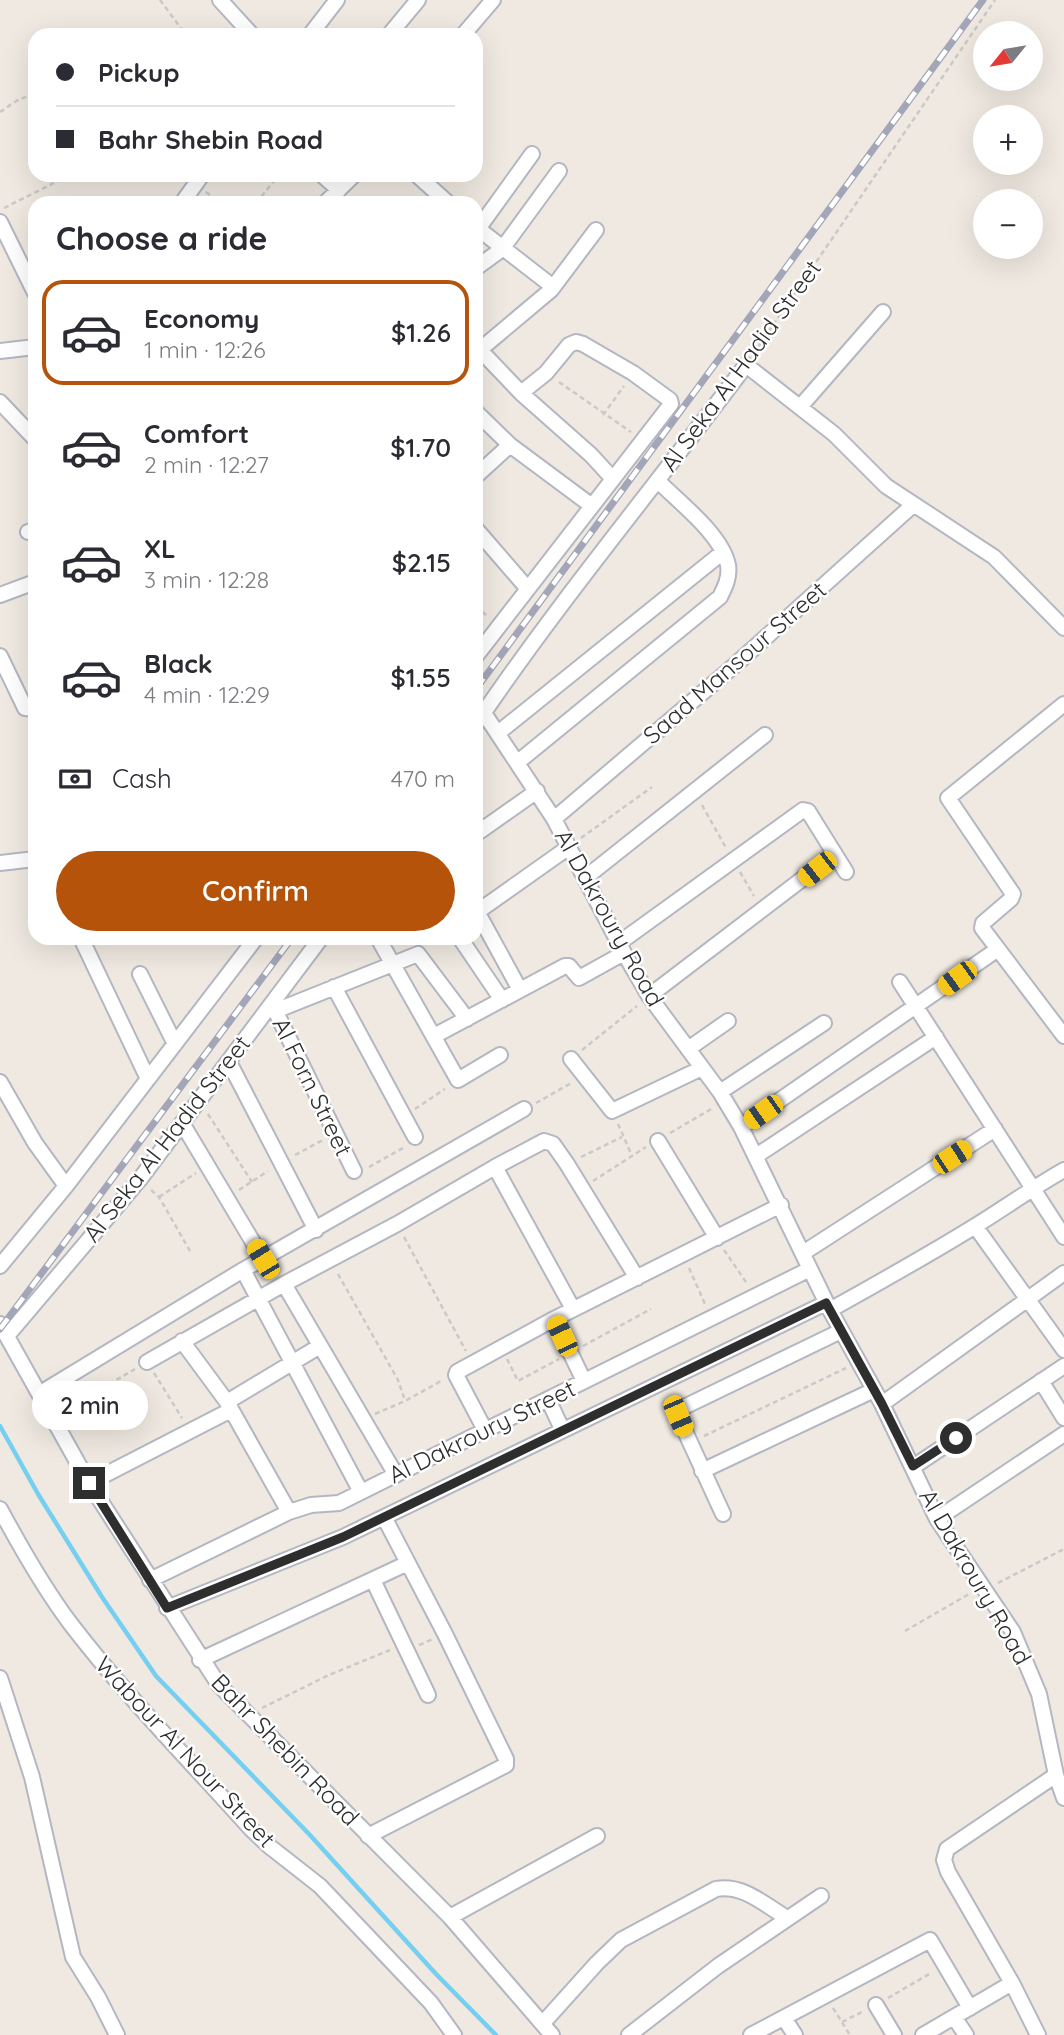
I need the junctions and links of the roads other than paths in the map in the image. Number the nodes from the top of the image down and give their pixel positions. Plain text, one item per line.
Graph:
1 (220, 0) edge
2 (337, 0) edge
3 (418, 0) edge
4 (493, 0) edge
5 (246, 28) edge
6 (315, 28) edge
7 (395, 28) edge
8 (469, 28) edge
9 (532, 154) dead end
10 (559, 171) dead end
11 (330, 182) edge
12 (347, 182) edge
13 (425, 182) edge
14 (339, 190) junction
15 (333, 196) edge
16 (441, 196) edge
17 (483, 220) edge
18 (0, 222) edge
19 (596, 230) dead end
20 (483, 233) edge
21 (502, 249) junction
22 (483, 263) edge
23 (28, 279) edge
24 (552, 286) junction
25 (883, 312) dead end
26 (483, 348) edge
27 (28, 349) edge
28 (0, 351) edge
29 (483, 357) edge
30 (521, 393) junction
31 (0, 402) edge
32 (800, 407) junction
33 (483, 419) edge
34 (28, 432) edge
35 (510, 445) junction
36 (483, 470) edge
37 (613, 479) junction
38 (659, 482) junction
39 (913, 505) junction
40 (592, 506) junction
41 (483, 537) edge
42 (723, 552) junction
43 (28, 585) edge
44 (528, 589) junction
45 (0, 595) edge
46 (1064, 628) edge
47 (483, 647) edge
48 (0, 656) edge
49 (1064, 704) edge
50 (28, 708) edge
51 (483, 714) edge
52 (483, 720) edge
53 (498, 733) junction
54 (765, 735) dead end
55 (518, 762) junction
56 (537, 791) junction
57 (554, 819) junction
58 (483, 829) edge
59 (569, 846) junction
60 (835, 854) junction
61 (28, 860) edge
62 (0, 863) edge
63 (846, 872) dead end
64 (584, 878) junction
65 (483, 908) edge
66 (483, 922) edge
67 (84, 945) edge
68 (251, 945) edge
69 (316, 945) edge
70 (382, 945) edge
71 (465, 945) edge
72 (621, 948) junction
73 (998, 949) junction
74 (393, 963) junction
75 (141, 974) dead end
76 (900, 982) dead end
77 (334, 987) junction
78 (520, 990) junction
79 (649, 996) junction
80 (502, 1000) junction
81 (273, 1007) junction
82 (916, 1007) junction
83 (467, 1019) junction
84 (728, 1021) dead end
85 (824, 1023) dead end
86 (434, 1036) junction
87 (1064, 1036) edge
88 (936, 1037) junction
89 (175, 1044) junction
90 (688, 1049) junction
91 (500, 1055) dead end
92 (571, 1059) road end
93 (229, 1062) junction
94 (702, 1068) junction
95 (148, 1079) junction
96 (0, 1082) edge
97 (723, 1096) junction
98 (524, 1109) road end
99 (182, 1123) junction
100 (741, 1127) junction
101 (995, 1129) junction
102 (415, 1137) road end
103 (658, 1141) road end
104 (756, 1156) junction
105 (495, 1167) junction
106 (1064, 1170) edge
107 (354, 1171) road end
108 (66, 1186) junction
109 (1033, 1187) junction
110 (781, 1205) junction
111 (975, 1226) junction
112 (316, 1230) junction
113 (1064, 1237) edge
114 (717, 1238) junction
115 (803, 1253) junction
116 (263, 1259) junction
117 (0, 1266) edge
118 (810, 1269) junction
119 (243, 1270) junction
120 (1064, 1273) edge
121 (637, 1278) junction
122 (284, 1284) junction
123 (258, 1298) junction
124 (1027, 1299) junction
125 (828, 1306) junction
126 (573, 1309) junction
127 (554, 1319) junction
128 (4, 1330) edge
129 (841, 1331) junction
130 (183, 1341) junction
131 (320, 1346) junction
132 (1064, 1350) edge
133 (147, 1362) road end
134 (292, 1362) junction
135 (1064, 1366) edge
136 (584, 1381) junction
137 (1041, 1381) junction
138 (874, 1390) junction
139 (39, 1394) junction
140 (548, 1399) junction
141 (882, 1404) junction
142 (229, 1406) junction
143 (1064, 1418) edge
144 (562, 1429) junction
145 (485, 1430) junction
146 (1064, 1434) edge
147 (913, 1466) junction
148 (702, 1471) junction
149 (396, 1475) junction
150 (89, 1483) junction
151 (361, 1492) junction
152 (0, 1509) edge
153 (289, 1512) junction
154 (723, 1514) dead end
155 (384, 1517) junction
156 (937, 1519) junction
157 (408, 1563) junction
158 (150, 1580) junction
159 (373, 1580) junction
160 (167, 1608) junction
161 (201, 1660) junction
162 (0, 1678) edge
163 (428, 1695) dead end
164 (1056, 1775) junction
165 (1064, 1798) edge
166 (369, 1836) junction
167 (597, 1836) dead end
168 (821, 1896) dead end
169 (450, 1917) junction
170 (787, 1918) junction
171 (1012, 1983) junction
172 (876, 2004) road end
173 (970, 2008) junction
174 (954, 2017) junction
175 (784, 2018) junction
176 (547, 2029) edge
177 (117, 2035) edge
178 (454, 2035) edge
179 (629, 2035) edge
180 (751, 2035) edge
181 (795, 2035) edge
182 (894, 2035) edge
183 (923, 2035) edge
184 (966, 2035) edge
185 (1038, 2035) edge

1 - 5 street
2 - 6 street
3 - 7 street
4 - 8 street
9 - 17 street
10 - 21 street
11 - 14 street
12 - 14 street
13 - 16 street
14 - 15 street
18 - 23 street
19 - 24 street
20 - 21 street
21 - 22 street
21 - 24 street
24 - 26 street
25 - 32 street
27 - 28 street
29 - 30 street
30 - 37 street
30 - 37 street, Al Seka Al Hadid Street
31 - 34 street
32 - 38 street, Al Seka Al Hadid Street
32 - 39 street
33 - 35 street
35 - 36 street
35 - 40 street
37 - 40 street, Al Seka Al Hadid Street
38 - 42 street
38 - 51 street, Al Seka Al Hadid Street
39 - 46 street
39 - 57 street, Saad Mansour Street
40 - 44 street, Al Seka Al Hadid Street
41 - 44 street
42 - 53 street
42 - 55 street
43 - 45 street
44 - 47 street, Al Seka Al Hadid Street
48 - 50 street
49 - 73 street
52 - 53 street, Al Dakroury Road
53 - 55 street, Al Dakroury Road
54 - 64 street
55 - 56 street, Al Dakroury Road
56 - 57 street, Al Dakroury Road
56 - 58 street
57 - 59 street, Al Dakroury Road
59 - 64 street, Al Dakroury Road
59 - 65 street
60 - 63 street
60 - 72 street
60 - 79 street
61 - 62 street
64 - 72 street, Al Dakroury Road
66 - 78 street
67 - 95 street
68 - 89 street, Al Seka Al Hadid Street
69 - 81 street, Al Seka Al Hadid Street
70 - 74 street
71 - 80 street
72 - 78 street
72 - 79 street, Al Dakroury Road
73 - 82 street
73 - 87 street
74 - 77 street
74 - 83 street
74 - 86 street
75 - 89 street
76 - 82 street
77 - 81 street
77 - 102 street
78 - 80 street
79 - 90 street, Al Dakroury Road
80 - 83 street
81 - 93 street, Al Seka Al Hadid Street
81 - 107 street, Al Forn Street
82 - 88 street
82 - 100 street
83 - 86 street
84 - 90 street
85 - 97 street
86 - 91 street
88 - 101 street
88 - 104 street
89 - 95 street, Al Seka Al Hadid Street
90 - 94 street, Al Dakroury Road
92 - 94 street
93 - 99 street, Al Seka Al Hadid Street
93 - 112 street
94 - 97 street, Al Dakroury Road
95 - 108 street, Al Seka Al Hadid Street
96 - 108 street
97 - 100 street, Al Dakroury Road
98 - 112 street
99 - 116 street
99 - 128 street, Al Seka Al Hadid Street
100 - 104 street, Al Dakroury Road
101 - 109 street
101 - 115 street
103 - 114 street
104 - 110 street, Al Dakroury Road
105 - 121 street
105 - 122 street
105 - 126 street
106 - 109 street
108 - 117 street, Al Seka Al Hadid Street
109 - 111 street
109 - 113 street
110 - 114 street
110 - 115 street, Al Dakroury Road
111 - 124 street
111 - 125 street
112 - 116 street
114 - 121 street
115 - 118 street, Al Dakroury Road
116 - 119 street
118 - 125 street, Al Dakroury Road
118 - 136 street, Al Dakroury Street
119 - 123 street
119 - 139 street
120 - 124 street
121 - 126 street
122 - 123 street
122 - 131 street
123 - 130 street
123 - 134 street
124 - 132 street
124 - 141 street
125 - 129 street, Al Dakroury Road
125 - 144 street
126 - 127 street
127 - 136 street
127 - 145 street
128 - 139 street, Bahr Shebin Road
129 - 138 street, Al Dakroury Road
129 - 148 street
130 - 133 street
130 - 142 street
131 - 134 street
131 - 149 street
134 - 142 street
134 - 151 street
135 - 137 street
136 - 140 street, Al Dakroury Street
137 - 143 street
137 - 147 street
138 - 141 street, Al Dakroury Road
138 - 148 street
139 - 150 street, Bahr Shebin Road
140 - 144 street
140 - 145 street, Al Dakroury Street
141 - 147 street, Al Dakroury Road
142 - 150 street
142 - 153 street
144 - 155 street
145 - 149 street, Al Dakroury Street
146 - 156 street
147 - 156 street, Al Dakroury Road
148 - 154 street
149 - 151 street, Al Dakroury Street
150 - 158 street, Bahr Shebin Road
151 - 153 street, Al Dakroury Street
152 - 178 street, Wabour Al Nour Street
153 - 158 street, Al Dakroury Street
155 - 157 street
155 - 160 street
156 - 164 street, Al Dakroury Road
157 - 159 street
157 - 166 street
158 - 160 street, Bahr Shebin Road
159 - 161 street
159 - 163 street
160 - 161 street, Bahr Shebin Road
161 - 166 street, Bahr Shebin Road
162 - 177 street
164 - 165 street, Al Dakroury Road
164 - 171 street
166 - 169 street, Bahr Shebin Road
167 - 169 street
168 - 170 street
169 - 176 street, Bahr Shebin Road
170 - 176 street
170 - 179 street
171 - 173 street
171 - 185 street
172 - 182 street
173 - 174 street
173 - 175 street
174 - 183 street
174 - 184 street
175 - 180 street
175 - 181 street

